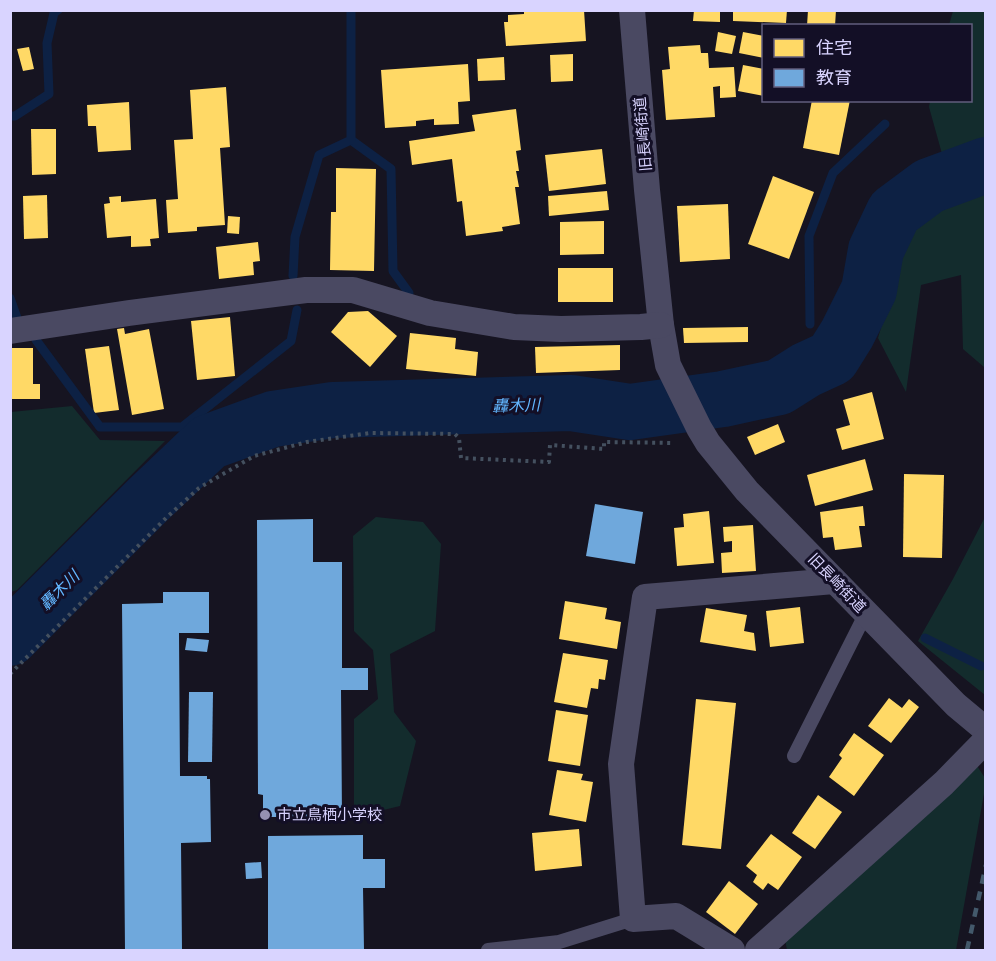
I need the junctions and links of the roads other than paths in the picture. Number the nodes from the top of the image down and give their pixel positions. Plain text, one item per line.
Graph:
1 (632, 10) edge
2 (661, 325) junction
3 (10, 331) edge
4 (834, 581) junction
5 (866, 613) junction
6 (986, 729) edge
7 (986, 740) edge
8 (794, 756) dead end
9 (633, 919) junction
10 (488, 951) edge
11 (732, 951) edge
12 (758, 951) edge

1 - 2 street, 旧長崎街道
2 - 3 street
2 - 4 street, 旧長崎街道
4 - 5 street, 旧長崎街道
4 - 9 street
5 - 6 street, 旧長崎街道
5 - 8 lane
7 - 12 street
9 - 10 lane
9 - 11 street

